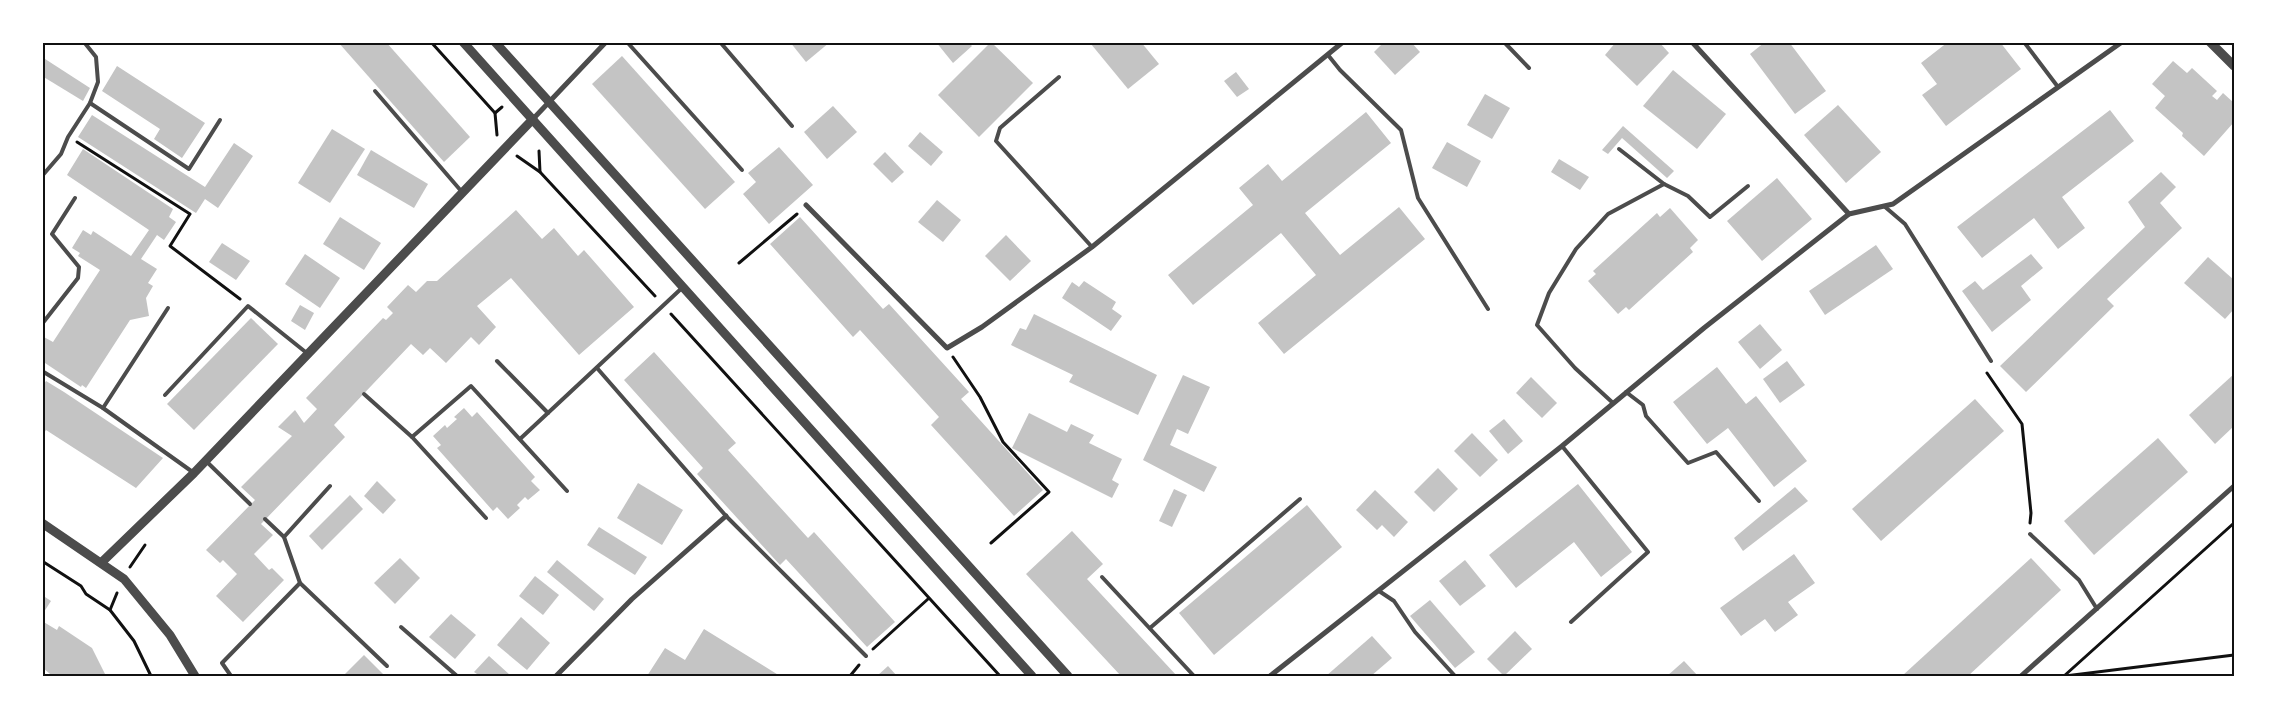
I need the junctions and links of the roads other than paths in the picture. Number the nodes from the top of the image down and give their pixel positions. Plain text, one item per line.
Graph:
1 (84, 42) edge
2 (463, 42) edge
3 (495, 42) edge
4 (606, 42) edge
5 (627, 42) edge
6 (720, 42) edge
7 (1343, 42) edge
8 (1504, 42) edge
9 (1692, 42) edge
10 (2024, 42) edge
11 (2122, 42) edge
12 (2210, 42) edge
13 (1328, 55) junction
14 (2234, 66) edge
15 (1529, 68) dead end
16 (1059, 77) dead end
17 (2058, 87) junction
18 (375, 91) dead end
19 (90, 103) junction
20 (549, 103) junction
21 (533, 119) junction
22 (220, 120) dead end
23 (792, 126) dead end
24 (1619, 149) dead end
25 (742, 170) dead end
26 (42, 176) edge
27 (1664, 184) junction
28 (1748, 186) dead end
29 (462, 192) junction
30 (76, 198) dead end
31 (806, 205) road end
32 (1884, 206) junction
33 (1849, 214) junction
34 (1092, 247) junction
35 (682, 287) junction
36 (168, 308) dead end
37 (1488, 309) dead end
38 (42, 324) edge
39 (308, 354) junction
40 (497, 360) dead end
41 (1991, 361) road end
42 (597, 368) junction
43 (42, 370) edge
44 (1626, 392) junction
45 (364, 394) dead end
46 (165, 395) dead end
47 (1614, 403) junction
48 (103, 408) junction
49 (548, 413) junction
50 (412, 437) junction
51 (520, 439) junction
52 (1562, 446) junction
53 (206, 461) junction
54 (194, 473) junction
55 (330, 486) dead end
56 (2234, 486) edge
57 (567, 491) dead end
58 (1300, 499) dead end
59 (1759, 501) dead end
60 (250, 504) dead end
61 (726, 516) junction
62 (486, 518) dead end
63 (265, 519) dead end
64 (42, 523) edge
65 (2030, 534) road end
66 (284, 536) junction
67 (102, 562) junction
68 (1102, 577) dead end
69 (300, 583) junction
70 (1379, 591) junction
71 (2097, 609) junction
72 (1571, 622) dead end
73 (401, 627) dead end
74 (1150, 628) junction
75 (866, 656) road end
76 (387, 666) dead end
77 (195, 676) edge
78 (231, 676) edge
79 (457, 676) edge
80 (556, 676) edge
81 (1032, 676) edge
82 (1068, 676) edge
83 (1194, 676) edge
84 (1270, 676) edge
85 (1455, 676) edge
86 (2021, 676) edge

1 - 19 lane
2 - 21 street
3 - 20 street
4 - 20 street
5 - 25 lane
6 - 23 lane
7 - 13 street
8 - 15 lane
9 - 33 street
10 - 17 lane
11 - 17 street
12 - 14 street
13 - 34 street
13 - 37 lane
16 - 34 lane
17 - 32 street
18 - 29 lane
19 - 22 lane
19 - 26 lane
20 - 21 street
20 - 82 street
21 - 29 street
21 - 35 street
24 - 27 lane
27 - 28 lane
27 - 47 lane
29 - 39 street
30 - 38 lane
31 - 34 street
32 - 33 street
32 - 41 lane
33 - 44 street
35 - 42 lane
35 - 81 street
36 - 48 lane
39 - 46 lane
39 - 53 street
40 - 49 lane
42 - 49 lane
42 - 61 lane
43 - 48 lane
44 - 47 street
44 - 59 lane
45 - 50 lane
47 - 52 street
48 - 54 lane
49 - 51 lane
50 - 51 lane
50 - 62 lane
51 - 57 lane
52 - 70 street
52 - 72 lane
53 - 54 street
53 - 60 lane
54 - 67 street
55 - 66 lane
56 - 71 street
58 - 74 lane
61 - 75 lane
61 - 80 street
63 - 66 lane
64 - 67 street
65 - 71 lane
66 - 69 lane
67 - 77 street
68 - 74 lane
69 - 76 lane
69 - 78 lane
70 - 84 street
70 - 85 lane
71 - 86 street
73 - 79 lane
74 - 83 lane

